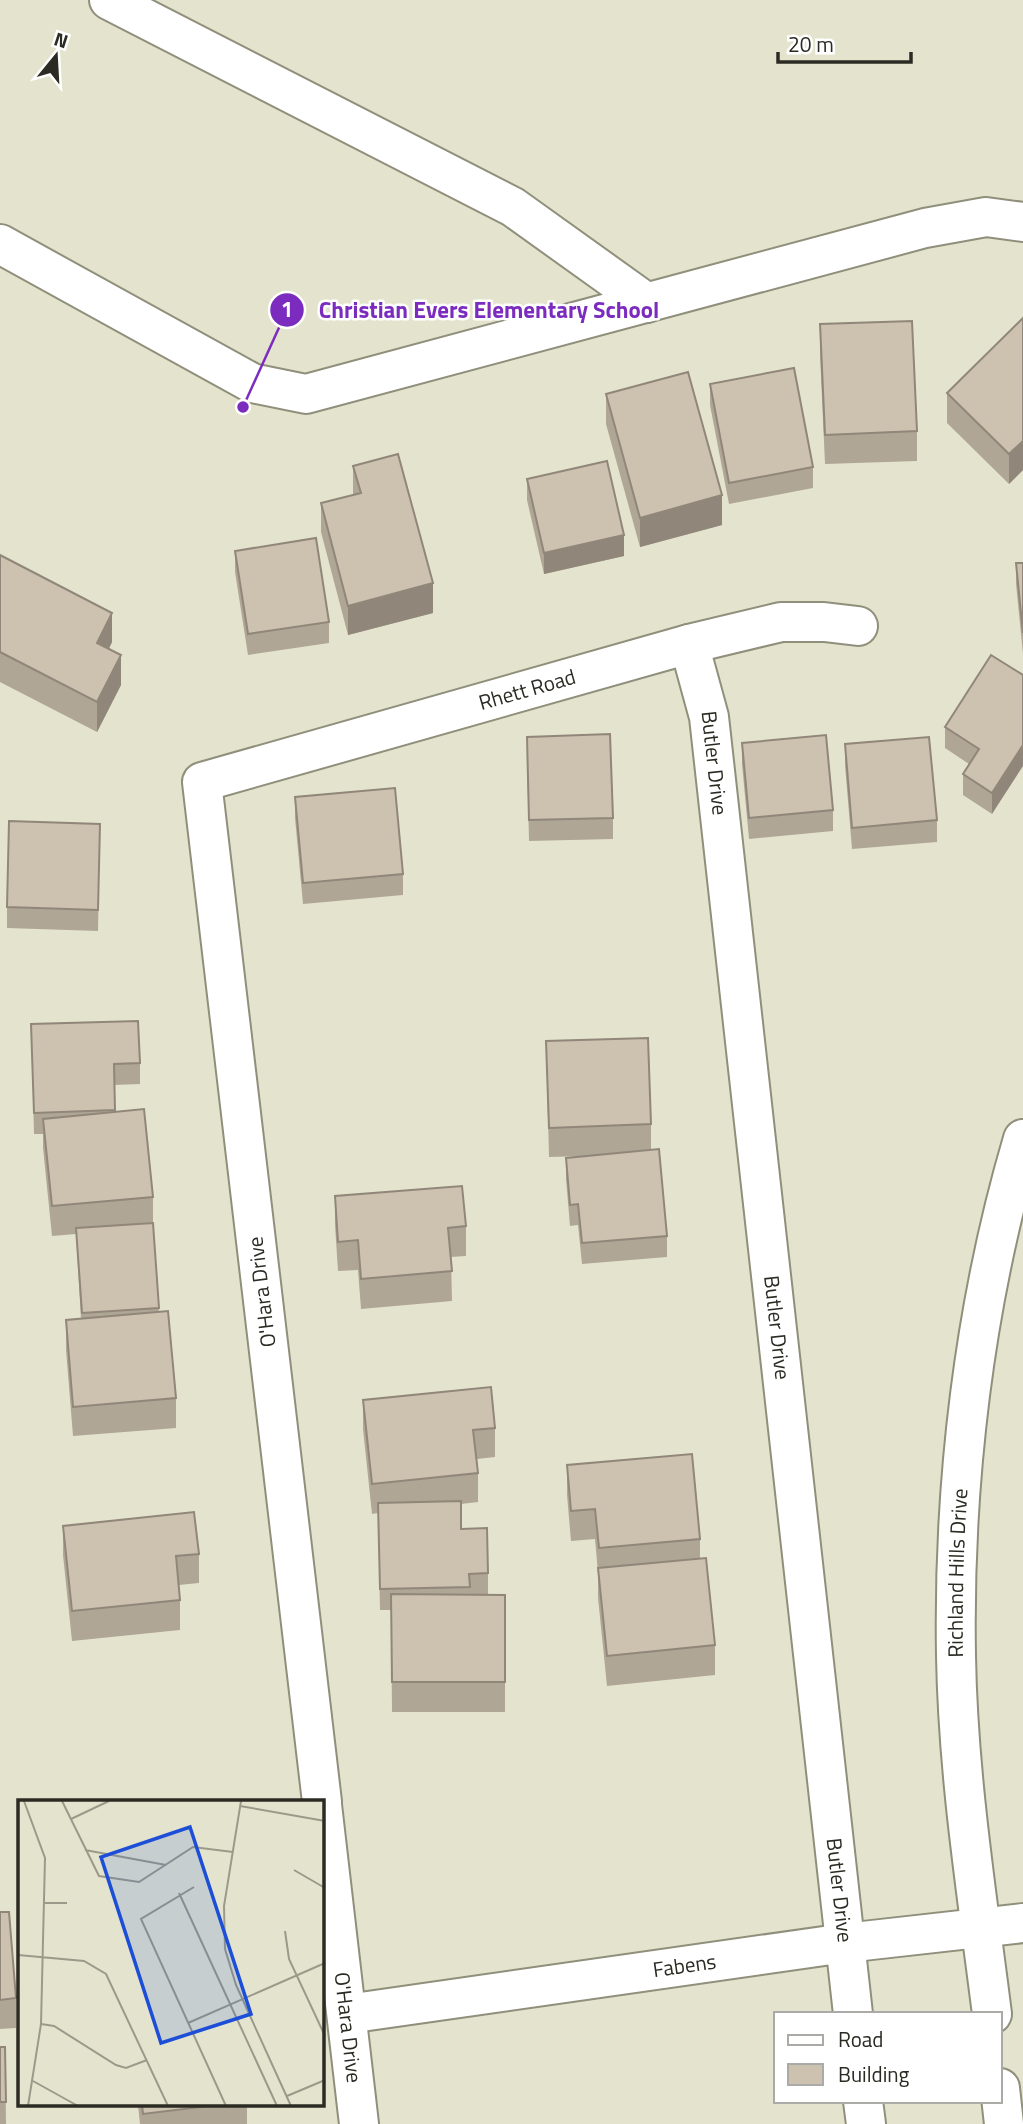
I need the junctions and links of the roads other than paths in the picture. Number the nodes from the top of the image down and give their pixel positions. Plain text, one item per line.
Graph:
1 (109, 0) edge
2 (1023, 222) edge
3 (0, 244) edge
4 (647, 303) junction
5 (858, 626) dead end
6 (689, 644) junction
7 (202, 782) joint
8 (1023, 1139) edge
9 (322, 1800) edge
10 (324, 1821) edge
11 (1023, 1923) edge
12 (981, 1927) junction
13 (845, 1943) junction
14 (853, 2012) edge
15 (992, 2012) edge
16 (346, 2014) junction
17 (863, 2103) edge
18 (1002, 2103) edge
19 (359, 2124) edge
20 (866, 2124) edge
21 (1004, 2124) edge

1 - 4 street
2 - 4 street
3 - 4 street
5 - 6 street, Rhett Road
6 - 7 street, Rhett Road
6 - 13 street, Butler Drive
7 - 9 street, O'Hara Drive
8 - 12 street, Richland Hills Drive
10 - 16 street, O'Hara Drive
11 - 12 street, Fabens
12 - 13 street, Fabens
12 - 15 street, Richland Hills Drive
13 - 14 street, Butler Drive
13 - 16 street, Fabens
16 - 19 street, O'Hara Drive
17 - 20 street
18 - 21 street

